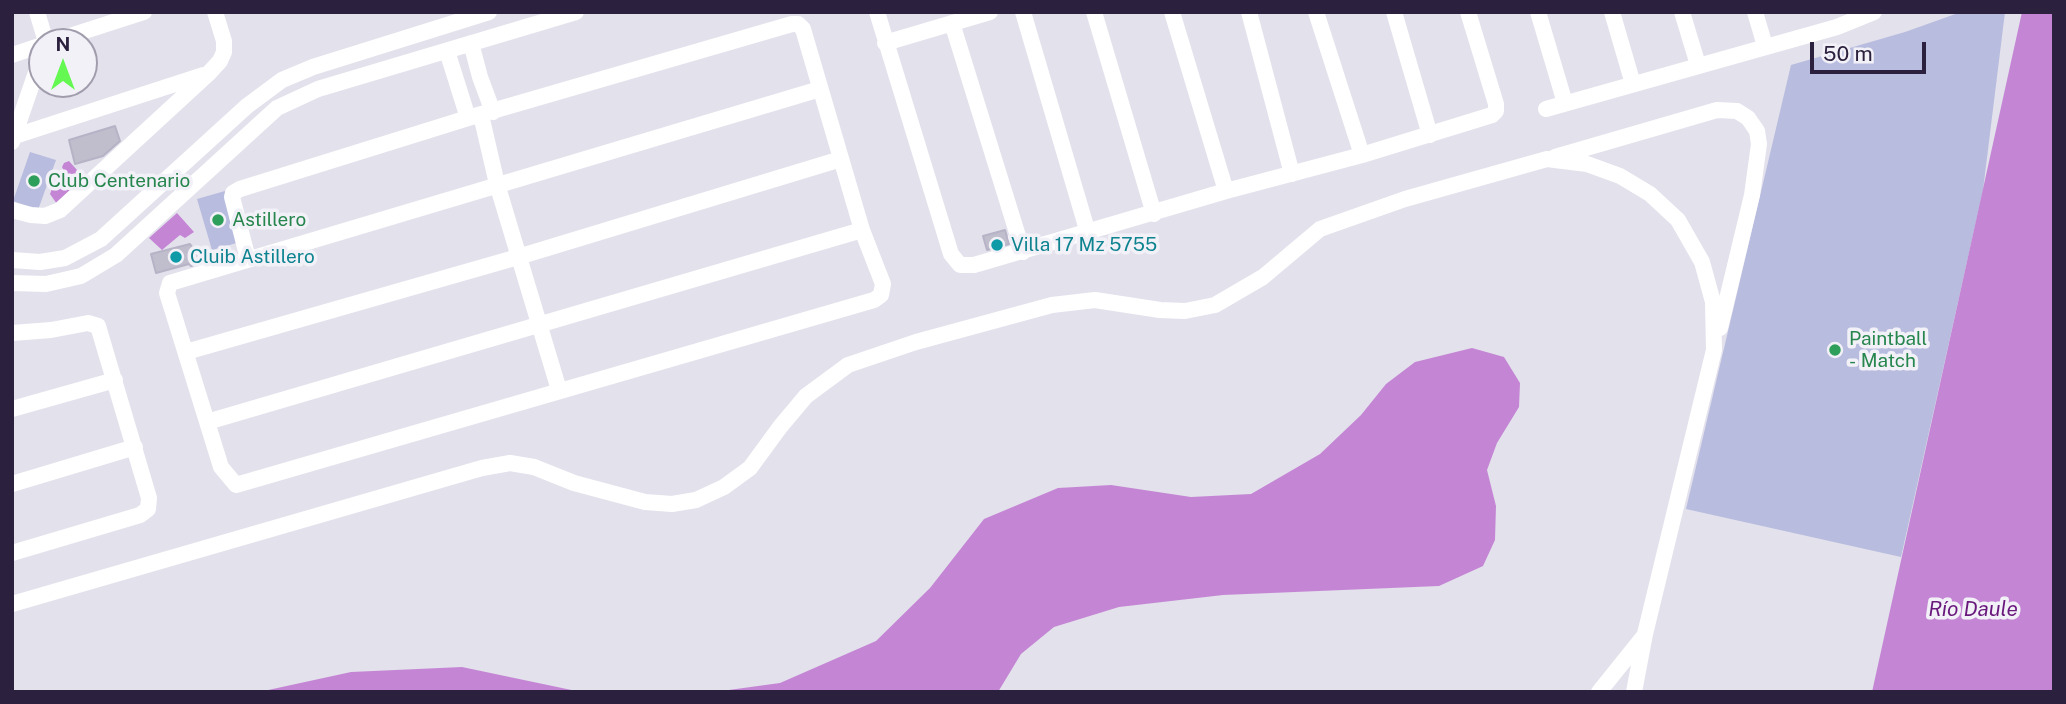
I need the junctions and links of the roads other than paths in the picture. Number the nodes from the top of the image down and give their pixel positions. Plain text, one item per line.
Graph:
1 (144, 12) edge
2 (215, 12) edge
3 (489, 12) edge
4 (576, 12) edge
5 (877, 12) edge
6 (990, 12) edge
7 (1023, 12) edge
8 (1094, 12) edge
9 (1172, 12) edge
10 (1249, 12) edge
11 (1316, 12) edge
12 (1394, 12) edge
13 (1468, 12) edge
14 (1538, 12) edge
15 (1612, 12) edge
16 (1682, 12) edge
17 (1755, 12) edge
18 (1874, 12) edge
19 (1835, 20) edge
20 (952, 23) junction
21 (94, 28) edge
22 (471, 43) junction
23 (885, 43) junction
24 (1765, 46) junction
25 (447, 51) junction
26 (1698, 65) junction
27 (209, 73) junction
28 (282, 80) junction
29 (1633, 84) junction
30 (820, 89) junction
31 (28, 95) edge
32 (292, 101) junction
33 (1565, 103) junction
34 (1546, 109) dead end
35 (481, 115) junction
36 (1430, 135) junction
37 (13, 138) edge
38 (1362, 155) junction
39 (841, 159) junction
40 (1547, 159) junction
41 (1292, 174) junction
42 (497, 184) junction
43 (1226, 191) junction
44 (12, 209) edge
45 (1154, 214) junction
46 (862, 230) junction
47 (1088, 233) junction
48 (101, 239) junction
49 (1023, 251) junction
50 (116, 255) junction
51 (518, 257) junction
52 (248, 259) junction
53 (12, 260) edge
54 (12, 283) edge
55 (540, 325) junction
56 (12, 333) edge
57 (1714, 350) junction
58 (186, 352) junction
59 (114, 380) junction
60 (559, 390) junction
61 (12, 409) edge
62 (207, 422) junction
63 (135, 447) junction
64 (12, 484) edge
65 (12, 553) edge
66 (12, 604) edge
67 (1645, 634) junction
68 (1599, 692) edge
69 (1634, 692) edge

1 - 21 street
2 - 27 street
3 - 28 street
4 - 22 street
5 - 23 street
6 - 20 street
7 - 47 street
8 - 45 street
9 - 43 street
10 - 41 street
11 - 38 street
12 - 36 street
13 - 36 street
14 - 33 street
15 - 29 street
16 - 26 street
17 - 24 street
18 - 19 street
19 - 24 street
20 - 23 street
20 - 49 street
22 - 25 street
22 - 35 street
23 - 49 street
24 - 26 street
25 - 32 street
25 - 35 street
26 - 29 street
27 - 37 street
27 - 44 street
28 - 32 street
28 - 48 street
29 - 33 street
30 - 35 street
30 - 39 street
30 - 42 street
31 - 37 street
32 - 50 street
33 - 34 street
35 - 42 street
35 - 52 street
36 - 38 street
38 - 41 street
39 - 46 street
39 - 51 street
40 - 57 street
40 - 57 street
40 - 66 street
41 - 43 street
42 - 51 street
42 - 52 street
43 - 45 street
45 - 47 street
46 - 55 street
46 - 60 street
47 - 49 street
48 - 50 street
48 - 53 street
50 - 54 street
51 - 55 street
51 - 58 street
52 - 58 street
55 - 60 street
55 - 62 street
56 - 59 street
57 - 67 street
58 - 62 street
59 - 61 street
59 - 63 street
60 - 62 street
63 - 64 street
63 - 65 street
67 - 68 street
67 - 69 street

